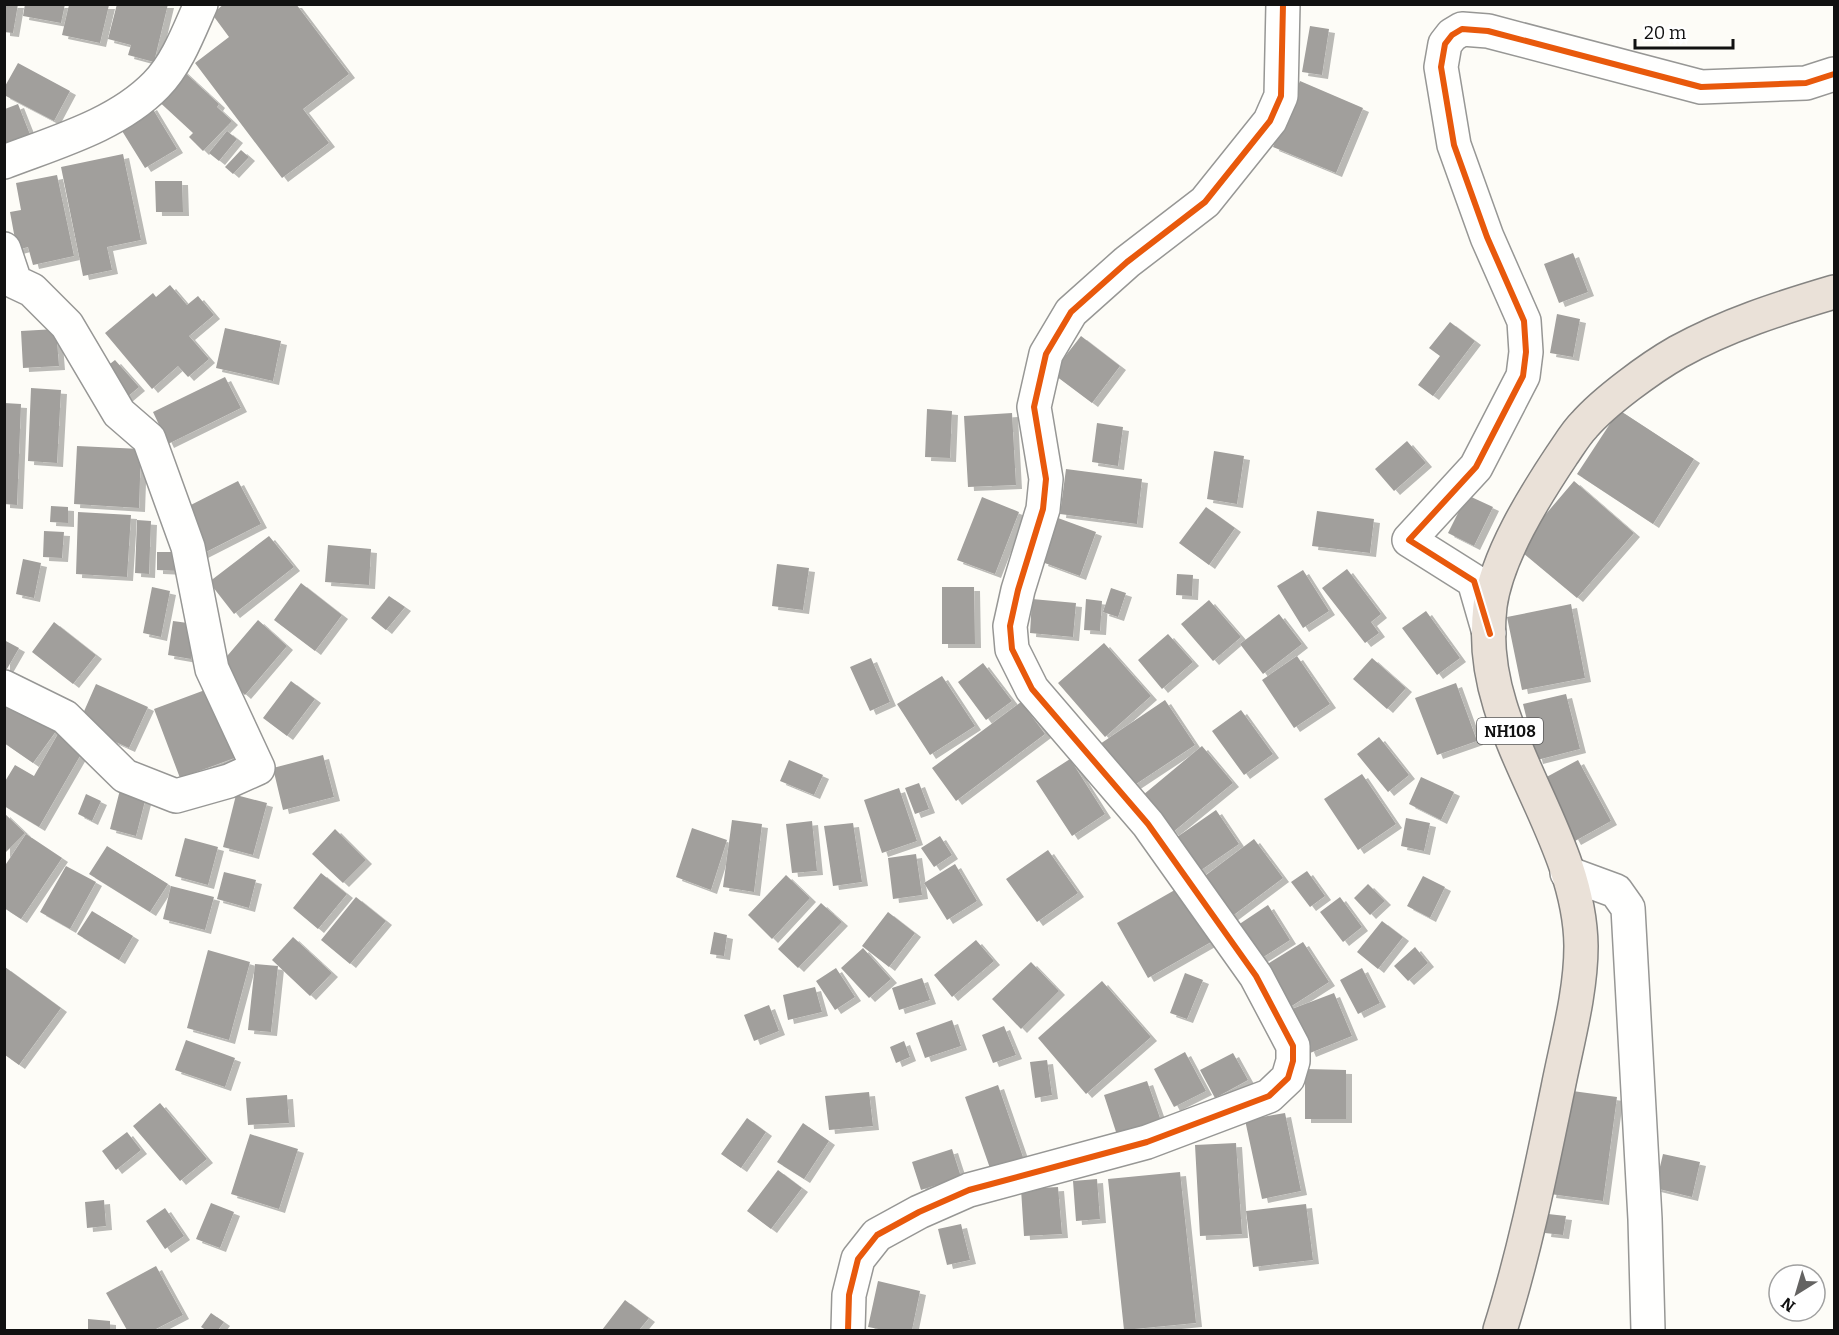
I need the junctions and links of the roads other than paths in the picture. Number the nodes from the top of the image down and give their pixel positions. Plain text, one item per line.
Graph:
1 (201, 4) edge
2 (1283, 4) edge
3 (1834, 74) edge
4 (4, 162) edge
5 (4, 249) edge
6 (1834, 292) edge
7 (1490, 634) junction
8 (4, 687) edge
9 (1566, 873) junction
10 (848, 1330) edge
11 (1500, 1330) edge
12 (1648, 1330) edge

1 - 4 street
2 - 10 street
3 - 7 street
5 - 8 street
6 - 7 highway, NH108
7 - 9 highway, NH108
9 - 11 highway, NH108
9 - 12 street

